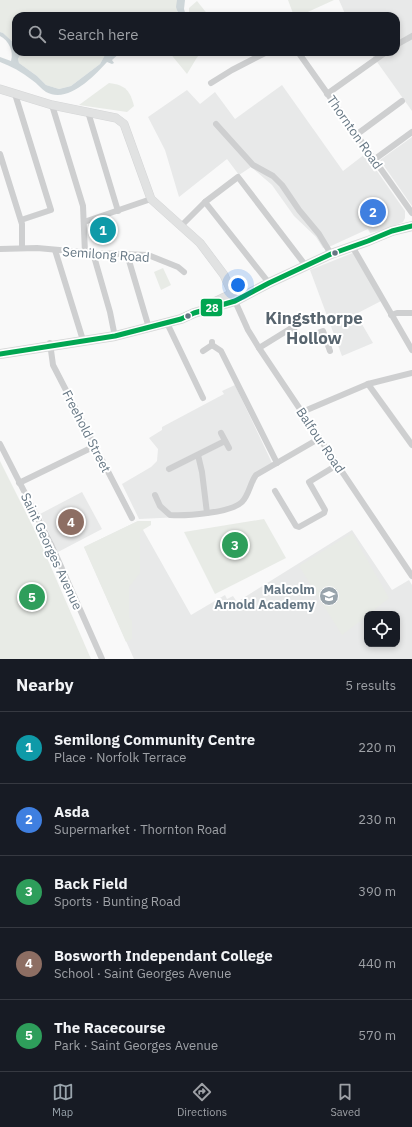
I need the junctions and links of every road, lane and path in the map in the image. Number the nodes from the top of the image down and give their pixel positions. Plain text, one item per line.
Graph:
1 (412, 36) edge
2 (400, 43) edge
3 (259, 56) edge
4 (301, 56) edge
5 (380, 56) edge
6 (211, 83) dead end
7 (0, 90) edge
8 (15, 94) junction
9 (327, 94) junction
10 (402, 101) dead end
11 (52, 105) junction
12 (88, 112) junction
13 (216, 124) dead end
14 (412, 132) edge
15 (356, 135) junction
16 (0, 154) edge
17 (375, 159) junction
18 (151, 199) junction
19 (205, 202) junction
20 (118, 211) junction
21 (412, 213) edge
22 (21, 220) junction
23 (84, 222) junction
24 (181, 226) junction
25 (412, 226) edge
26 (412, 232) edge
27 (368, 241) junction
28 (352, 246) junction
29 (22, 248) junction
30 (0, 249) edge
31 (55, 250) junction
32 (85, 253) junction
33 (92, 254) junction
34 (127, 254) junction
35 (331, 254) junction
36 (306, 266) junction
37 (184, 272) dead end
38 (269, 283) junction
39 (234, 297) junction
40 (194, 313) junction
41 (412, 313) edge
42 (391, 315) junction
43 (287, 318) dead end
44 (167, 323) junction
45 (148, 326) junction
46 (293, 327) junction
47 (114, 332) junction
48 (82, 337) junction
49 (48, 344) junction
50 (259, 348) junction
51 (412, 350) edge
52 (203, 351) dead end
53 (1, 352) edge
54 (330, 352) dead end
55 (412, 373) edge
56 (368, 384) junction
57 (203, 398) dead end
58 (302, 412) junction
59 (221, 434) dead end
60 (320, 438) junction
61 (225, 441) junction
62 (0, 444) edge
63 (412, 445) edge
64 (95, 446) junction
65 (229, 448) dead end
66 (198, 455) junction
67 (277, 463) junction
68 (337, 465) junction
69 (169, 469) dead end
70 (19, 483) junction
71 (275, 491) dead end
72 (155, 495) dead end
73 (208, 513) junction
74 (132, 518) dead end
75 (412, 576) edge
76 (102, 659) edge

1 - 2 street
3 - 6 street
4 - 9 street, Thornton Road
5 - 9 street
7 - 8 main road
8 - 11 main road
8 - 22 street
9 - 15 street, Thornton Road
10 - 15 street
11 - 12 main road
11 - 23 street
12 - 18 main road
12 - 20 street
13 - 35 street
14 - 17 street
15 - 17 street, Thornton Road
16 - 22 street
17 - 21 street, Thornton Road
18 - 20 street
18 - 24 main road
19 - 24 street
19 - 36 street
19 - 38 street
20 - 23 street
22 - 29 street
23 - 32 street
24 - 39 main road
25 - 27 highway
26 - 27 highway
27 - 28 highway
28 - 35 highway
28 - 42 street
29 - 30 street, Semilong Road
29 - 31 street, Semilong Road
31 - 32 street, Semilong Road
31 - 48 street
32 - 33 street, Semilong Road
33 - 34 street, Semilong Road
33 - 47 street
34 - 37 street, Semilong Road
34 - 45 street
35 - 36 highway
36 - 38 highway
38 - 39 highway
39 - 40 highway
39 - 50 street, Balfour Road
40 - 44 highway
40 - 45 highway
41 - 42 street
42 - 51 street
43 - 46 street
44 - 45 highway
44 - 57 street
45 - 47 highway
45 - 49 highway
46 - 50 street
46 - 54 street
47 - 48 highway
48 - 49 highway
49 - 53 highway
49 - 64 street, Freehold Street
50 - 58 street, Balfour Road
52 - 67 street
55 - 56 street
56 - 58 street
56 - 63 street
58 - 60 street, Balfour Road
59 - 61 street
60 - 67 street
60 - 68 street, Balfour Road
61 - 65 street
61 - 66 street
62 - 70 street, Saint Georges Avenue
64 - 70 street
64 - 74 street, Freehold Street
66 - 69 street
66 - 73 street
67 - 73 street
68 - 71 street
68 - 75 street, Balfour Road
70 - 76 street, Saint Georges Avenue
72 - 73 street

